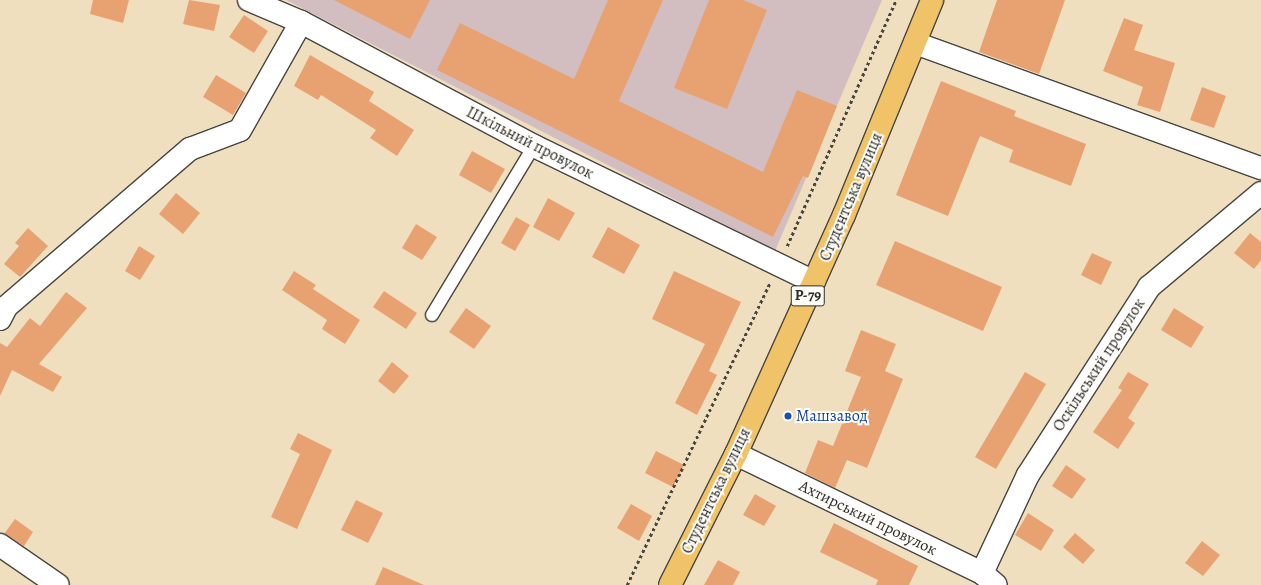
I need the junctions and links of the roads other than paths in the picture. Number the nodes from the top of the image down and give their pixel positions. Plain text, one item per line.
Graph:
1 (249, 0) edge
2 (932, 0) edge
3 (301, 22) junction
4 (915, 43) junction
5 (534, 146) junction
6 (1261, 168) edge
7 (1261, 193) edge
8 (814, 282) junction
9 (432, 315) dead end
10 (0, 319) edge
11 (736, 454) junction
12 (0, 545) edge
13 (989, 579) edge
14 (58, 585) edge
15 (670, 585) edge

1 - 3 street, Шкільний провулок
2 - 4 main road, Студентська вулиця / Р-79
3 - 5 street, Шкільний провулок
3 - 10 street
4 - 6 street
4 - 8 main road, Студентська вулиця / Р-79
5 - 8 street, Шкільний провулок
5 - 9 lane
7 - 13 street, Оскільський провулок
8 - 11 main road, Студентська вулиця / Р-79
11 - 13 street, Ахтирський провулок
11 - 15 main road, Студентська вулиця / Р-79
12 - 14 street

